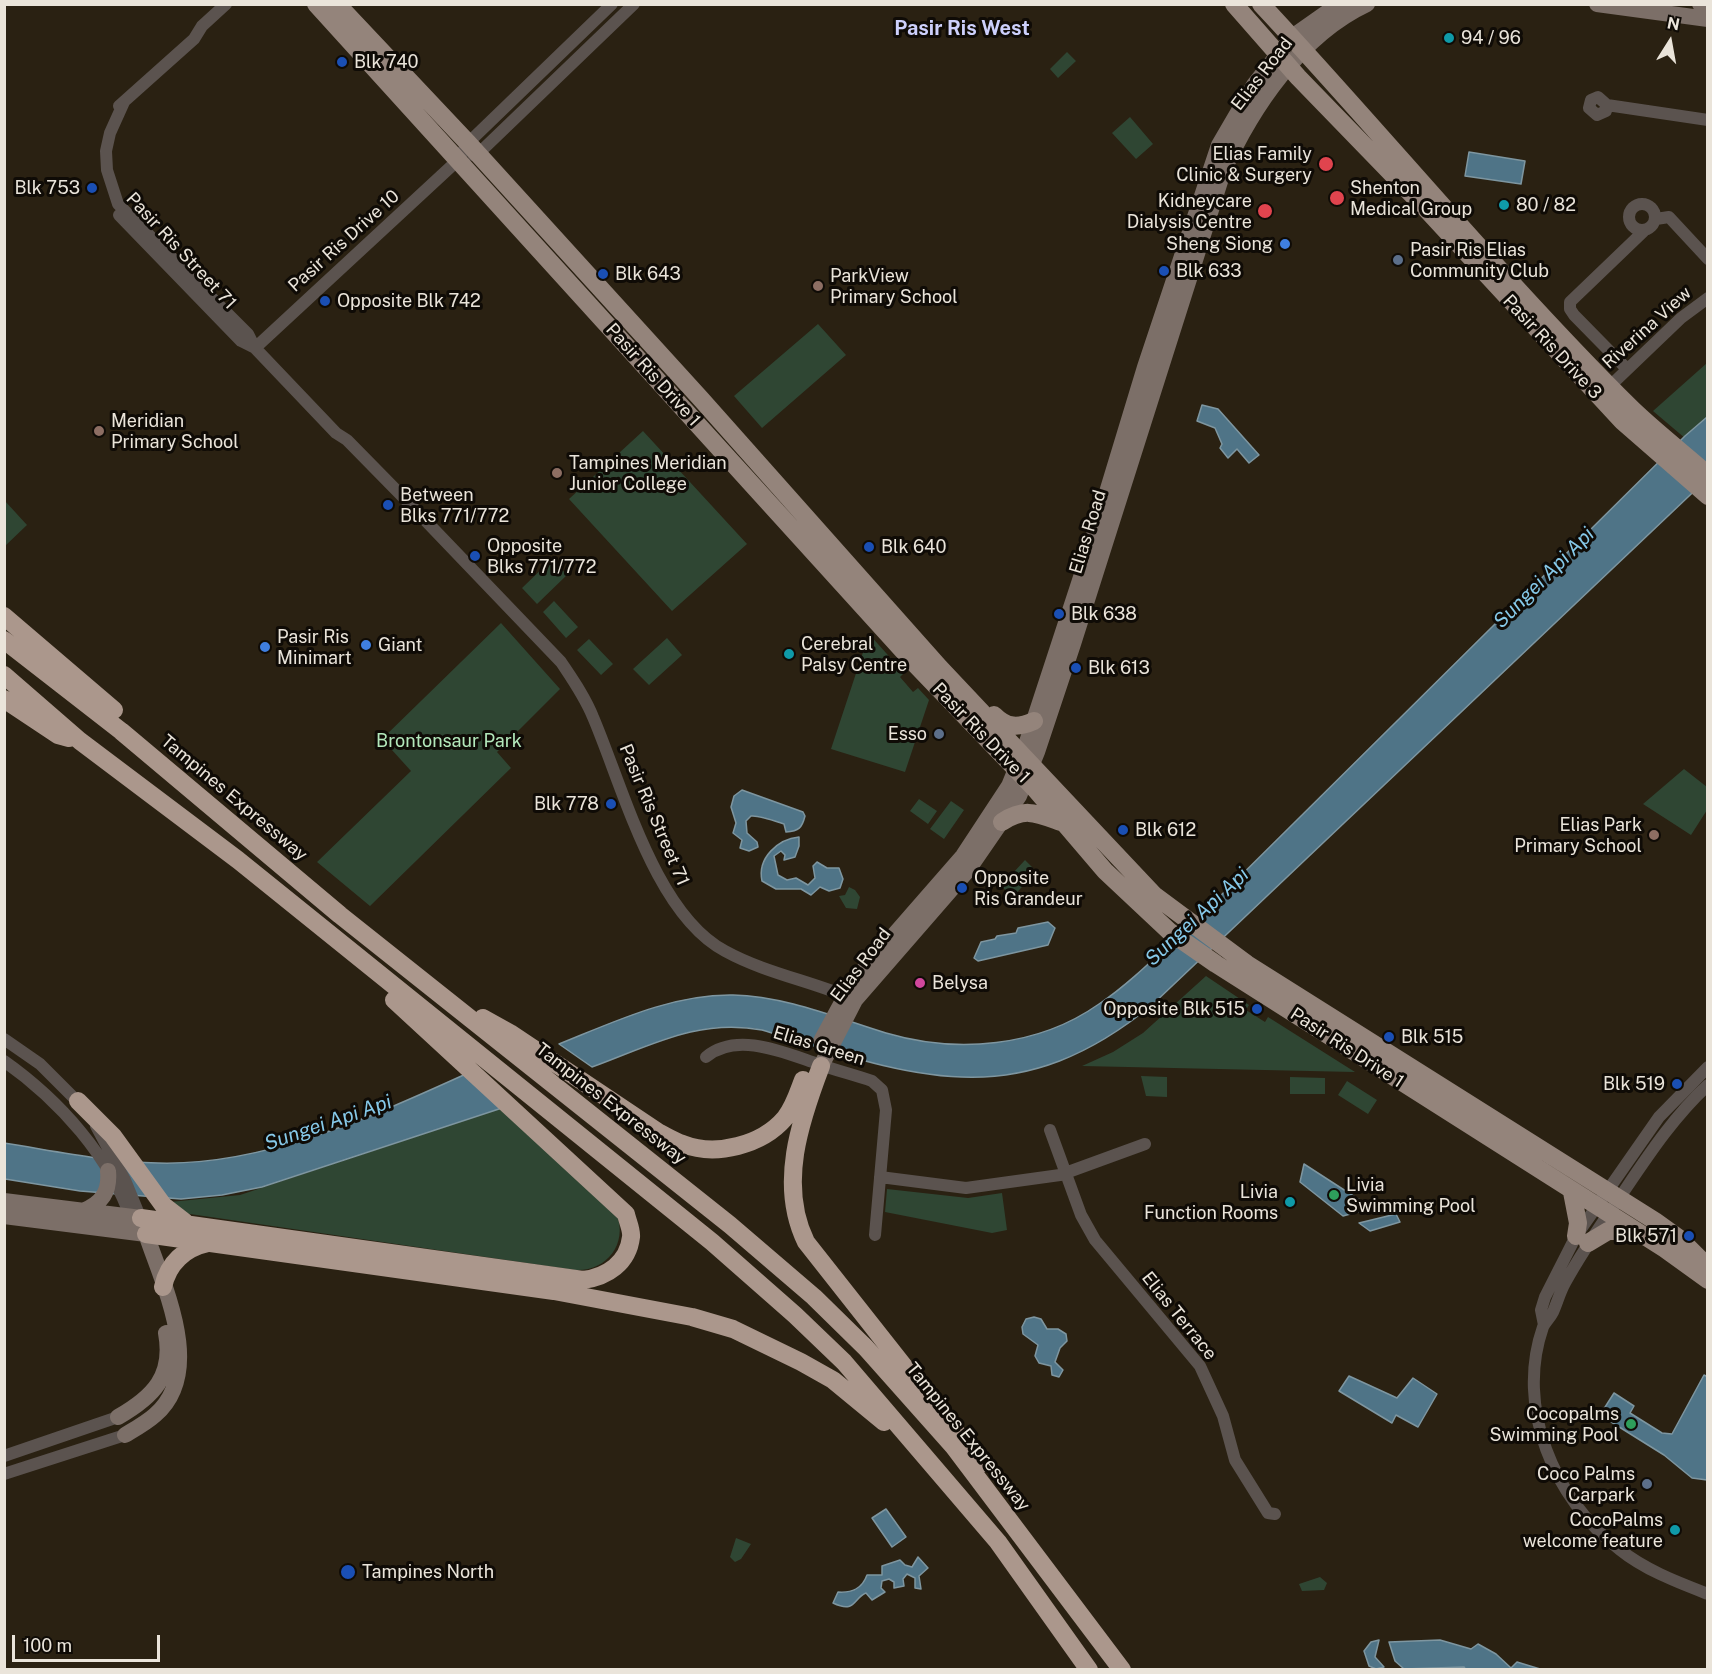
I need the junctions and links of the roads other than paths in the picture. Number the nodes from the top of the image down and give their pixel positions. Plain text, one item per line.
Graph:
1 (226, 4) edge
2 (237, 4) edge
3 (316, 4) edge
4 (337, 4) edge
5 (612, 4) edge
6 (634, 4) edge
7 (1234, 4) edge
8 (1261, 4) edge
9 (1339, 4) edge
10 (1367, 4) edge
11 (1597, 4) edge
12 (1700, 4) edge
13 (1707, 6) edge
14 (1649, 7) edge
15 (1707, 19) edge
16 (194, 39) junction
17 (1297, 44) junction
18 (1284, 60) junction
19 (1607, 105) dead end
20 (1707, 120) edge
21 (473, 148) junction
22 (457, 161) junction
23 (1656, 219) junction
24 (1645, 230) junction
25 (1707, 259) edge
26 (1707, 298) edge
27 (255, 348) junction
28 (1627, 369) junction
29 (1610, 386) junction
30 (1628, 416) junction
31 (1707, 475) edge
32 (1707, 496) edge
33 (4, 616) edge
34 (4, 640) edge
35 (4, 675) edge
36 (964, 693) junction
37 (4, 699) edge
38 (1034, 721) junction
39 (80, 741) junction
40 (1024, 768) junction
41 (1002, 822) junction
42 (1061, 822) junction
43 (252, 841) junction
44 (279, 893) junction
45 (1176, 925) junction
46 (1222, 958) junction
47 (441, 995) junction
48 (846, 1004) junction
49 (4, 1039) edge
50 (819, 1057) junction
51 (706, 1058) dead end
52 (4, 1061) edge
53 (1707, 1067) edge
54 (1707, 1085) edge
55 (78, 1101) joint
56 (1050, 1130) dead end
57 (1145, 1144) dead end
58 (118, 1153) junction
59 (108, 1172) junction
60 (1065, 1173) junction
61 (880, 1177) junction
62 (1572, 1192) junction
63 (1612, 1195) junction
64 (4, 1201) edge
65 (83, 1210) junction
66 (1601, 1211) junction
67 (4, 1216) edge
68 (138, 1221) junction
69 (190, 1225) junction
70 (1632, 1231) junction
71 (874, 1235) dead end
72 (1582, 1239) junction
73 (213, 1242) junction
74 (1707, 1267) edge
75 (1707, 1280) edge
76 (163, 1287) junction
77 (118, 1417) joint
78 (897, 1426) junction
79 (124, 1435) joint
80 (4, 1456) edge
81 (4, 1474) edge
82 (1275, 1514) dead end
83 (1707, 1594) edge
84 (1081, 1615) junction
85 (1089, 1670) edge
86 (1122, 1670) edge

1 - 16 street, Pasir Ris Street 71
2 - 16 street, Pasir Ris Street 71
3 - 22 main road, Pasir Ris Drive 1
4 - 21 main road, Pasir Ris Drive 1
5 - 21 street, Pasir Ris Drive 10
6 - 21 street, Pasir Ris Drive 10
7 - 18 main road, Pasir Ris Drive 3
8 - 17 main road, Pasir Ris Drive 3
9 - 17 main road, Elias Road
10 - 17 main road, Elias Road
11 - 14 main road
12 - 13 main road
14 - 15 main road
16 - 27 street, Pasir Ris Street 71
17 - 18 main road, Elias Road
17 - 29 main road, Pasir Ris Drive 3
18 - 30 main road, Pasir Ris Drive 3
18 - 38 main road, Elias Road
18 - 40 main road, Elias Road
19 - 20 street
21 - 22 street, Pasir Ris Drive 10
21 - 36 main road, Pasir Ris Drive 1
22 - 27 street, Pasir Ris Drive 10
22 - 40 main road, Pasir Ris Drive 1
23 - 24 street
23 - 24 street
23 - 25 street
24 - 28 street
26 - 28 street, Riverina View
27 - 48 street, Pasir Ris Street 71
28 - 29 street, Riverina View
29 - 30 main road, Pasir Ris Drive 3
30 - 31 main road, Pasir Ris Drive 3
30 - 32 main road, Pasir Ris Drive 3
33 - 43 highway
34 - 43 highway, Tampines Expressway
35 - 39 highway
36 - 38 main road
36 - 40 main road, Pasir Ris Drive 1
37 - 39 highway
38 - 40 main road, Elias Road
39 - 44 highway
40 - 41 main road, Elias Road
40 - 42 main road, Pasir Ris Drive 1
40 - 45 main road, Pasir Ris Drive 1
40 - 48 main road, Elias Road
41 - 42 main road
41 - 48 main road, Elias Road
42 - 45 main road, Pasir Ris Drive 1
43 - 47 highway, Tampines Expressway
44 - 69 highway
44 - 78 highway
45 - 46 main road, Pasir Ris Drive 1
46 - 62 main road, Pasir Ris Drive 1
46 - 63 main road, Pasir Ris Drive 1
47 - 50 highway
47 - 84 highway, Tampines Expressway
48 - 50 main road, Elias Road
49 - 55 street
50 - 51 street, Elias Green
50 - 61 street, Elias Green
50 - 84 highway
52 - 59 street
53 - 63 street
54 - 63 street
55 - 58 highway
56 - 60 street, Elias Terrace
57 - 60 street
58 - 68 street
58 - 69 highway
59 - 65 main road
59 - 68 street
60 - 61 street
60 - 82 street, Elias Terrace
61 - 71 street, Elias Green
62 - 66 main road, Pasir Ris Drive 1
62 - 72 main road
63 - 66 street
63 - 74 main road, Pasir Ris Drive 1
64 - 65 main road
65 - 68 main road
66 - 70 main road, Pasir Ris Drive 1
66 - 72 street
67 - 68 main road
68 - 69 highway
68 - 73 highway
68 - 76 main road
68 - 77 main road
70 - 72 main road
70 - 75 main road, Pasir Ris Drive 1
72 - 83 street
73 - 76 highway
73 - 78 highway
76 - 79 main road
77 - 80 street
78 - 85 highway
79 - 81 street
84 - 86 highway, Tampines Expressway

